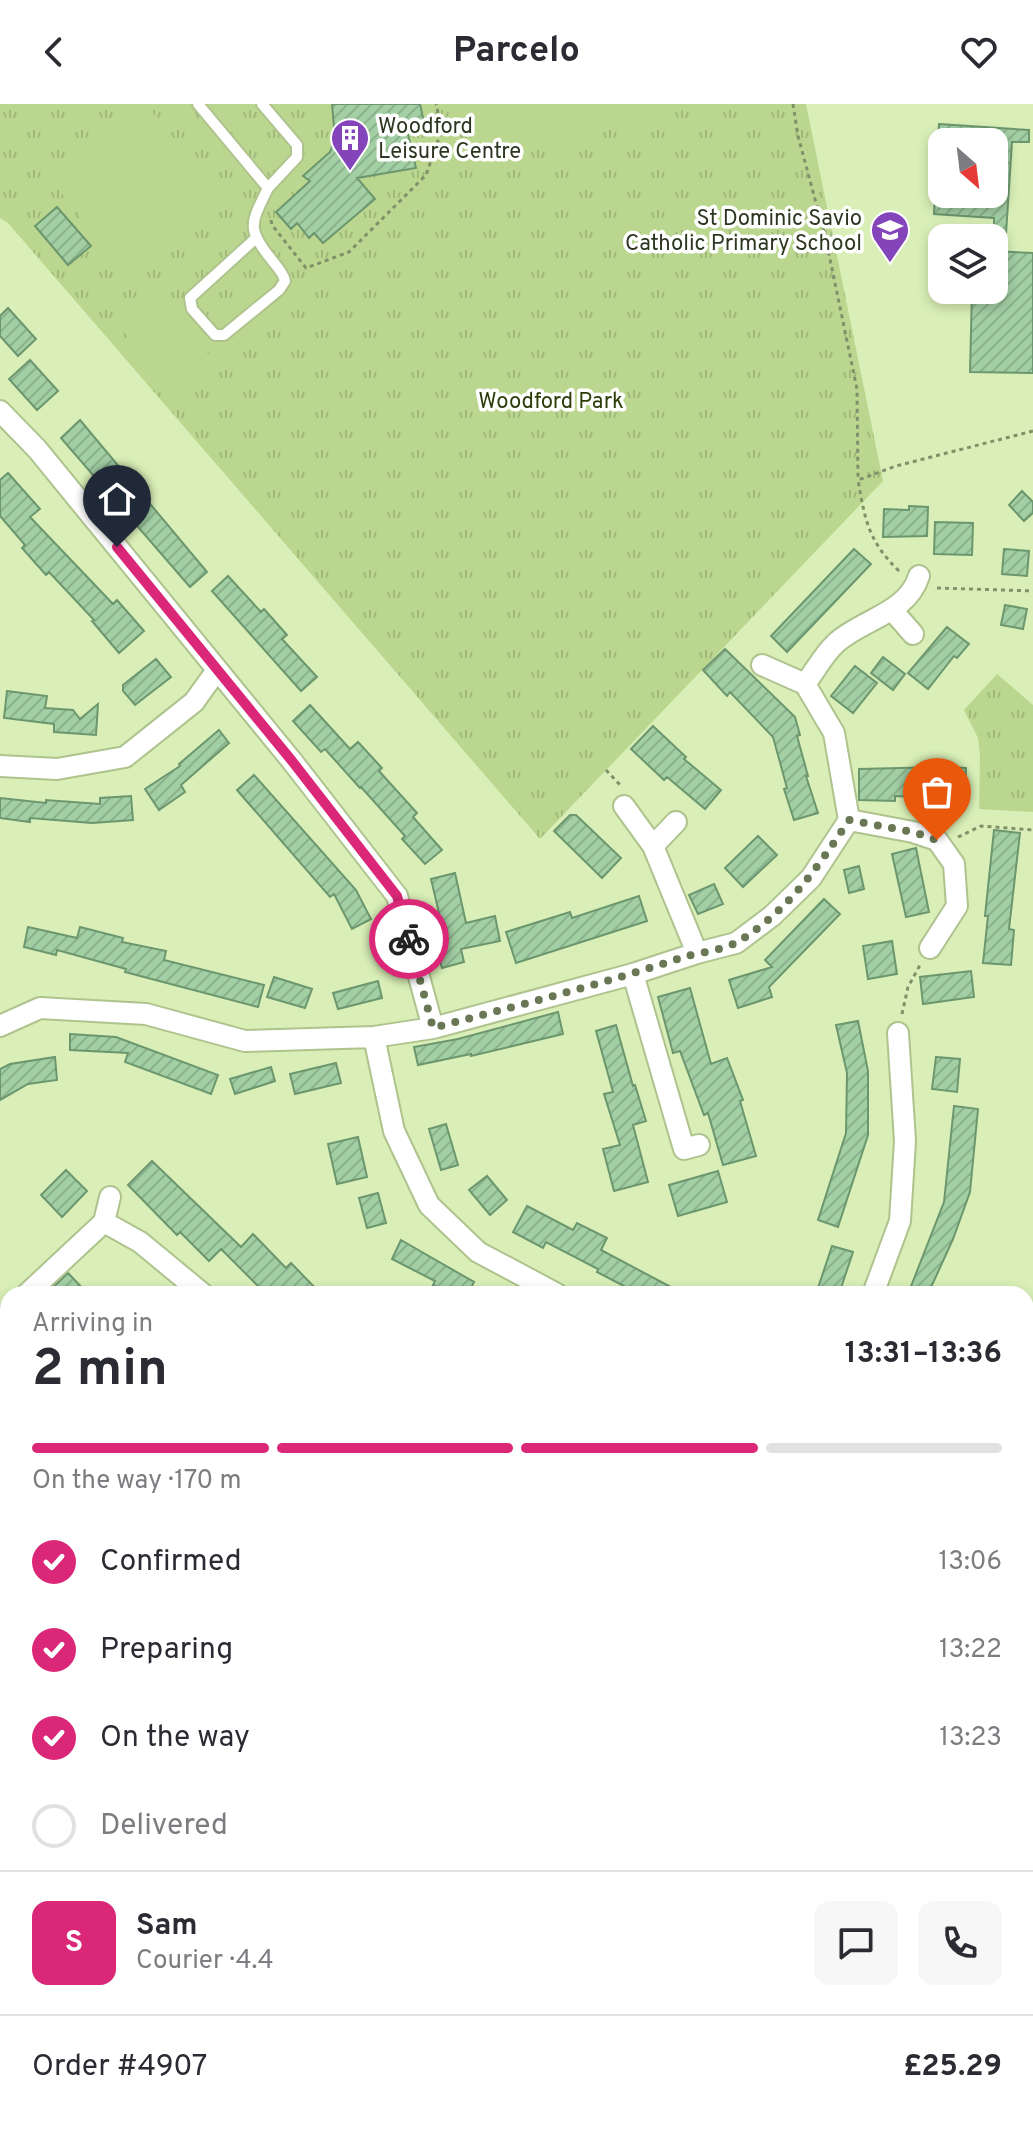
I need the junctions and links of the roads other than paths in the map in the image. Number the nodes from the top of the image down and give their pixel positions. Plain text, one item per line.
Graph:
1 (198, 104) edge
2 (262, 104) edge
3 (268, 188) junction
4 (255, 239) junction
5 (0, 411) edge
6 (917, 582) road end
7 (892, 610) junction
8 (913, 634) dead end
9 (762, 665) dead end
10 (217, 670) junction
11 (805, 684) junction
12 (0, 766) edge
13 (624, 806) dead end
14 (849, 820) junction
15 (676, 822) dead end
16 (653, 846) junction
17 (930, 948) road end
18 (697, 953) junction
19 (633, 974) junction
20 (0, 1026) edge
21 (433, 1028) junction
22 (898, 1033) road end
23 (374, 1037) junction
24 (683, 1150) dead end
25 (110, 1197) dead end
26 (104, 1222) junction
27 (36, 1286) edge
28 (193, 1286) edge
29 (542, 1286) edge
30 (876, 1286) edge

1 - 3 lane
2 - 3 lane
3 - 4 lane
4 - 4 lane
5 - 10 street
6 - 7 street
7 - 8 street
7 - 11 street
9 - 11 street
10 - 12 street
10 - 21 street
11 - 14 street
13 - 16 street
14 - 17 street
14 - 18 street
15 - 16 street
16 - 18 street
18 - 19 street
19 - 21 street
19 - 24 street
20 - 23 street
21 - 23 street
22 - 30 street
23 - 29 street
25 - 26 street
26 - 27 street
26 - 28 street

